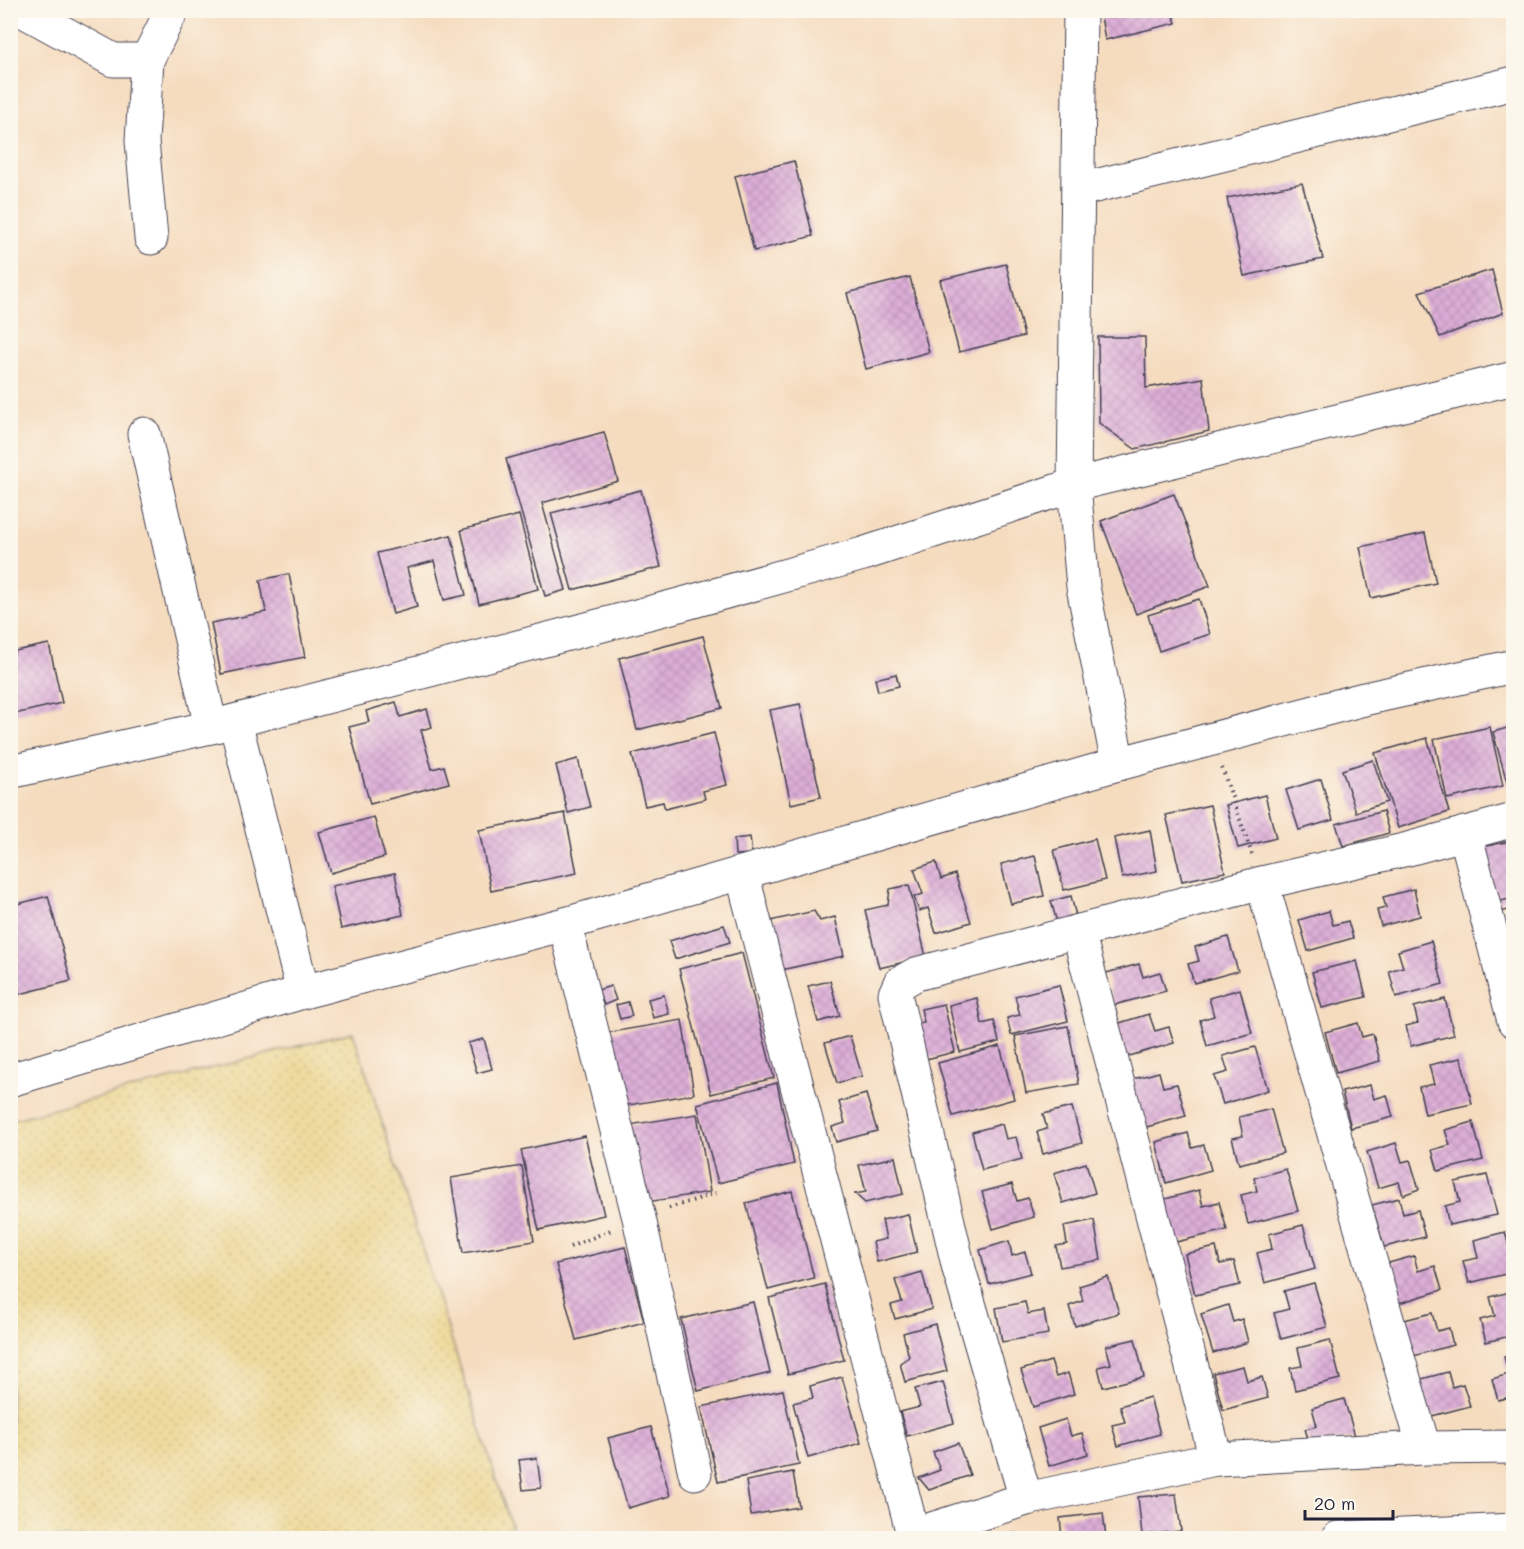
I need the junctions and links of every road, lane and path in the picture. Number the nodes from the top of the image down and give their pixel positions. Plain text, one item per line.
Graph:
1 (22, 10) edge
2 (172, 10) edge
3 (1080, 10) edge
4 (147, 60) junction
5 (1514, 83) edge
6 (1079, 189) junction
7 (151, 238) dead end
8 (1514, 378) edge
9 (144, 434) dead end
10 (1074, 485) junction
11 (1514, 666) edge
12 (223, 724) junction
13 (1212, 739) junction
14 (1118, 764) junction
15 (10, 772) edge
16 (1514, 820) edge
17 (1465, 833) junction
18 (742, 873) junction
19 (1262, 884) junction
20 (565, 924) junction
21 (1078, 931) junction
22 (303, 992) junction
23 (1514, 1021) edge
24 (10, 1080) edge
25 (1514, 1447) edge
26 (1424, 1448) junction
27 (1216, 1459) junction
28 (695, 1473) dead end
29 (1026, 1499) junction
30 (1514, 1530) edge
31 (913, 1537) edge
32 (1338, 1539) edge

1 - 4 street
2 - 4 street
3 - 6 street
4 - 7 street
5 - 6 street
6 - 10 street
8 - 10 street
9 - 12 street
10 - 12 street
10 - 14 street
11 - 13 street
12 - 15 street
12 - 22 street
13 - 14 street
13 - 19 path
14 - 18 street
16 - 17 street
17 - 19 street
17 - 23 street
18 - 20 street
18 - 31 street
19 - 21 street
19 - 26 street
20 - 22 street
20 - 28 street
21 - 27 street
21 - 29 street
22 - 24 street
25 - 26 street
26 - 27 street
27 - 29 street
29 - 31 street
30 - 32 street

